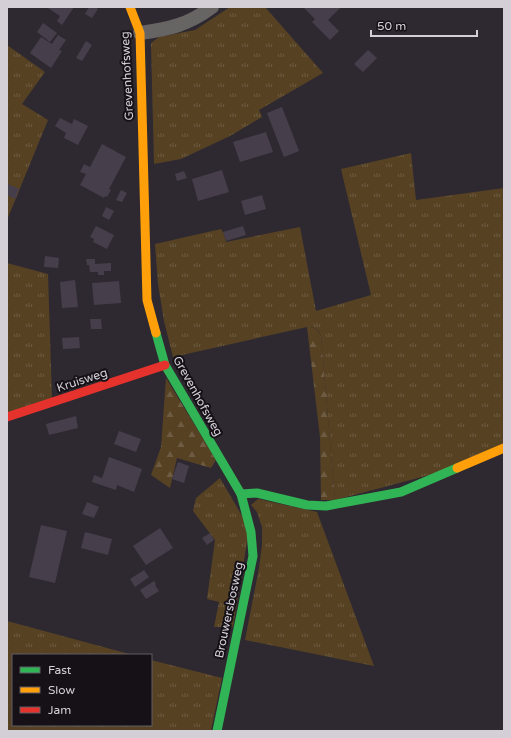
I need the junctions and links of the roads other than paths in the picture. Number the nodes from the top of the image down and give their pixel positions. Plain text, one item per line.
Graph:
1 (130, 7) edge
2 (212, 7) edge
3 (140, 33) junction
4 (165, 365) junction
5 (7, 417) edge
6 (504, 448) edge
7 (240, 494) junction
8 (216, 731) edge

1 - 3 street, Grevenhofsweg
2 - 3 street
3 - 4 street, Grevenhofsweg
4 - 5 street, Kruisweg
4 - 7 street, Grevenhofsweg
6 - 7 street
7 - 8 street, Brouwersbosweg

